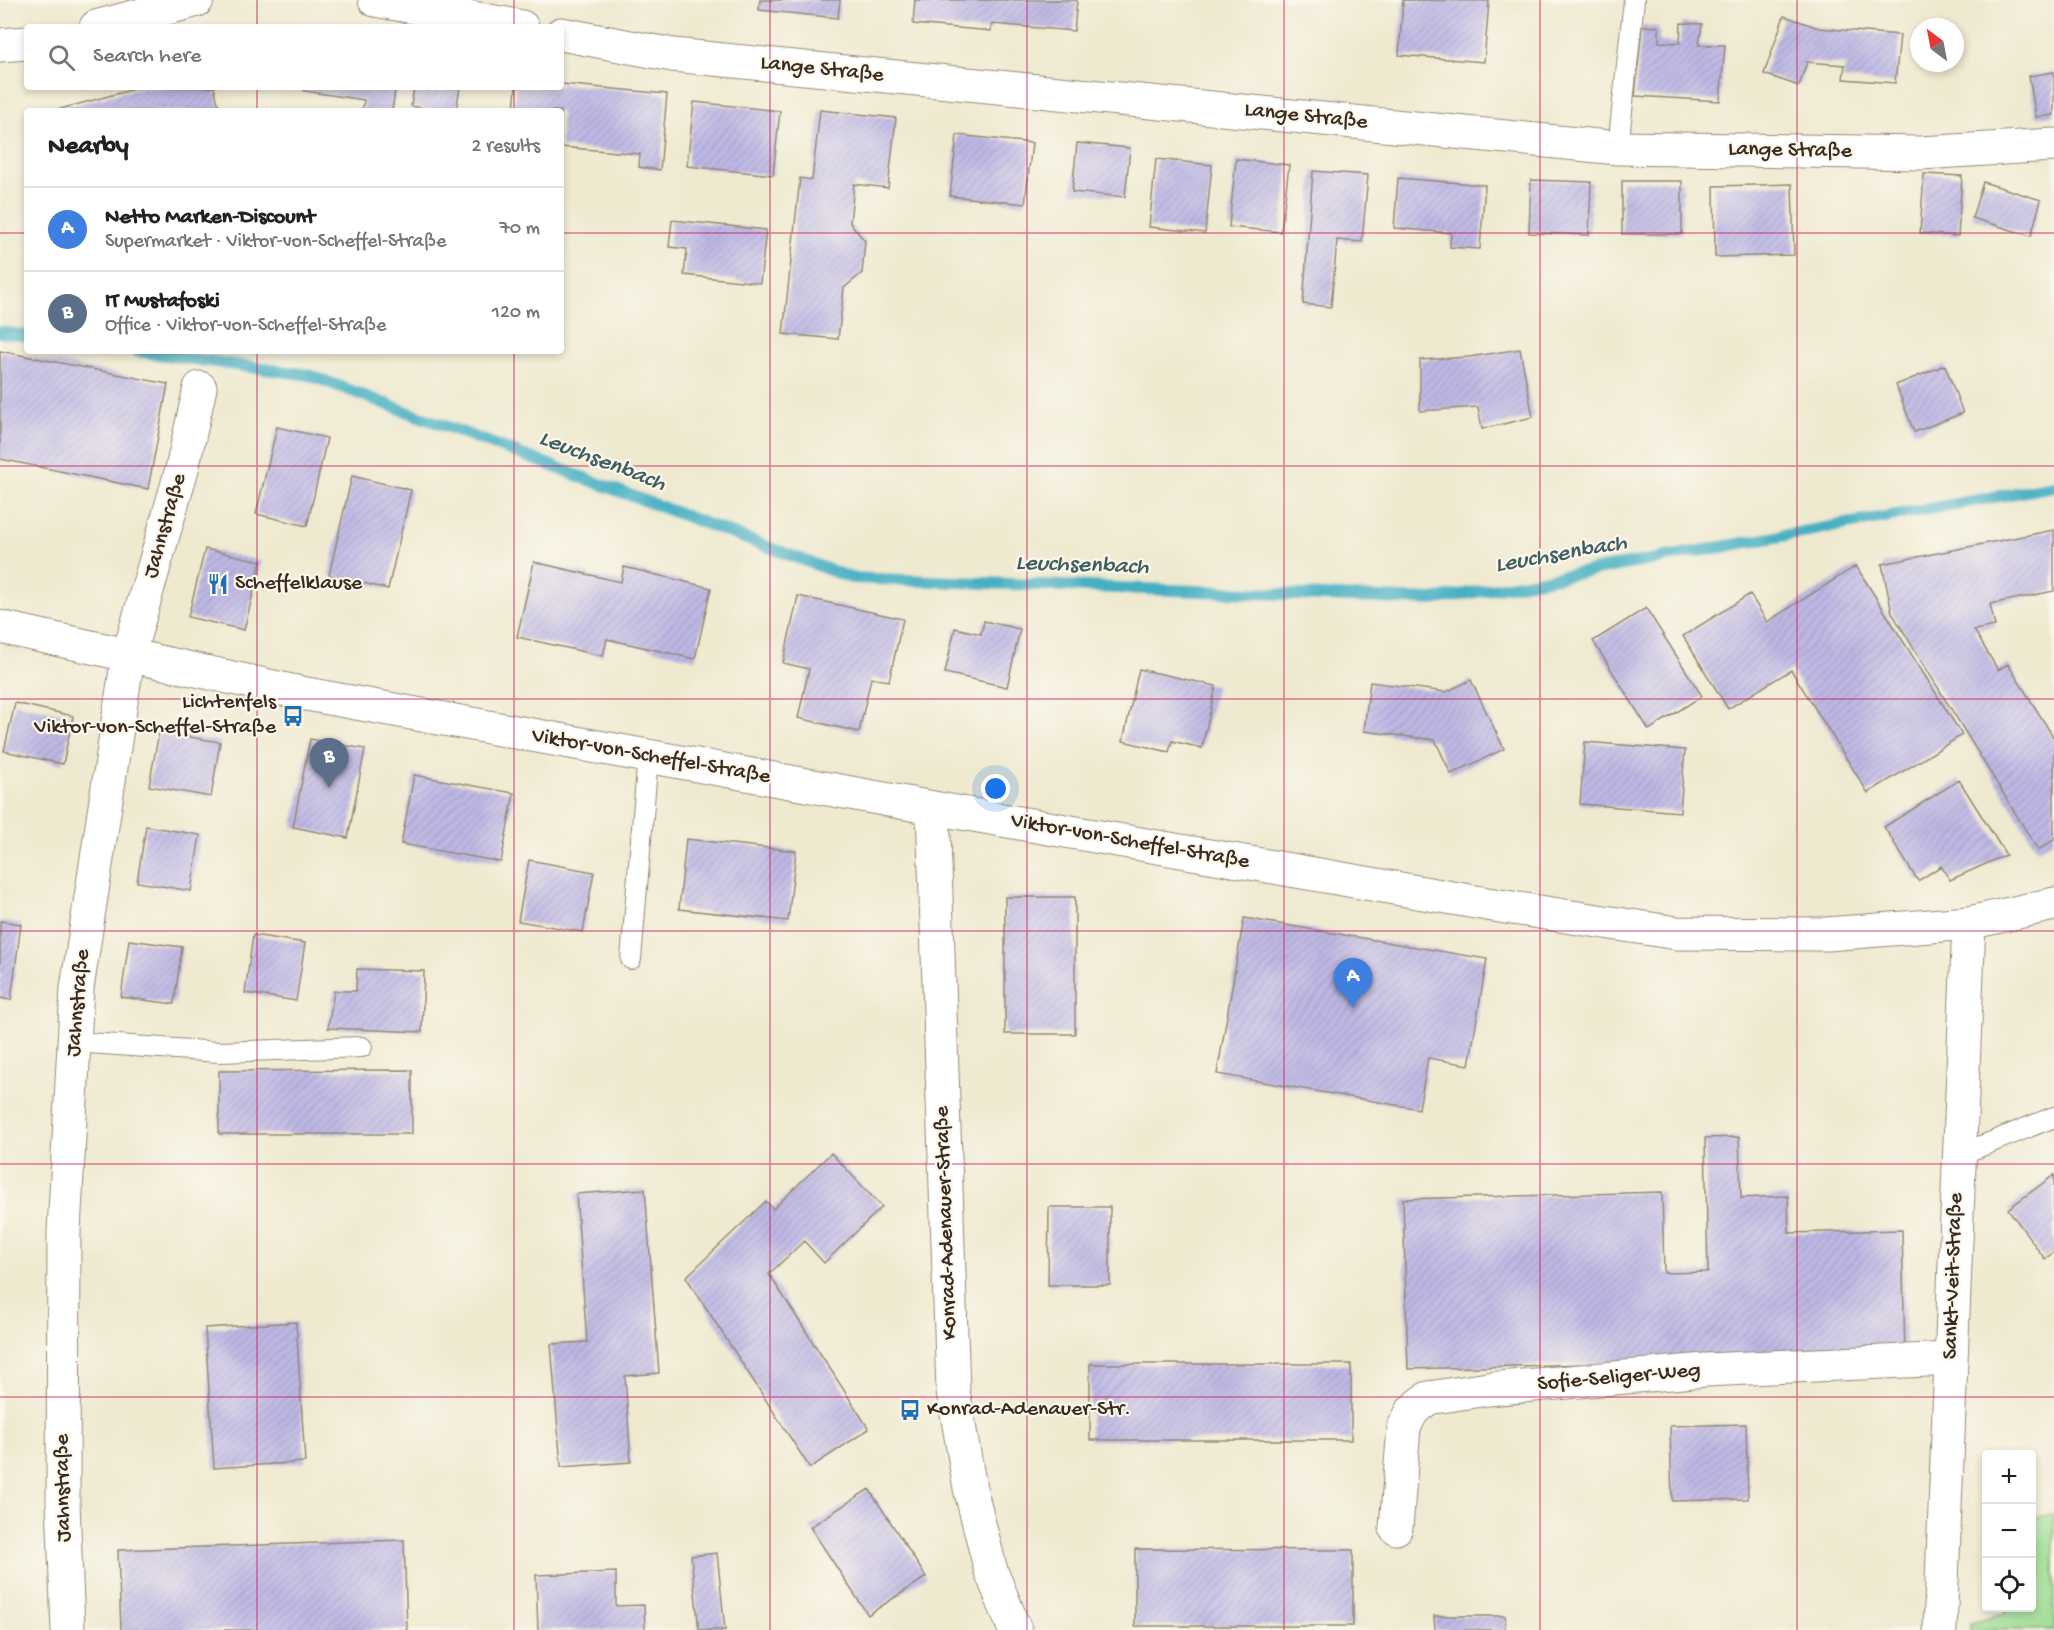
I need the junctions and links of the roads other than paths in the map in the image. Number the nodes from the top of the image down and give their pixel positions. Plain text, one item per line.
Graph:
1 (197, 0) edge
2 (375, 0) edge
3 (1634, 0) edge
4 (107, 24) edge
5 (506, 24) edge
6 (564, 35) edge
7 (24, 44) edge
8 (0, 45) edge
9 (2054, 145) edge
10 (1618, 148) junction
11 (200, 388) dead end
12 (0, 627) edge
13 (128, 657) junction
14 (648, 756) junction
15 (933, 808) junction
16 (2054, 904) edge
17 (1969, 923) junction
18 (631, 959) dead end
19 (74, 1042) junction
20 (362, 1047) dead end
21 (2054, 1117) edge
22 (1959, 1155) junction
23 (1951, 1359) junction
24 (1396, 1528) dead end
25 (68, 1630) edge
26 (1015, 1630) edge
27 (1940, 1630) edge

1 - 4 street
2 - 5 street
3 - 10 lane
6 - 10 street, Lange Straße
7 - 8 street
9 - 10 street, Lange Straße
11 - 13 street, Jahnstraße
12 - 13 street, Viktor-von-Scheffel-Straße
13 - 14 street, Viktor-von-Scheffel-Straße
13 - 19 street, Jahnstraße
14 - 15 street, Viktor-von-Scheffel-Straße
14 - 18 lane
15 - 17 street, Viktor-von-Scheffel-Straße
15 - 26 street, Konrad-Adenauer-Straße
16 - 17 street, Viktor-von-Scheffel-Straße
17 - 22 street, Sankt-Veit-Straße
19 - 20 lane
19 - 25 street, Jahnstraße
21 - 22 lane
22 - 23 street, Sankt-Veit-Straße
23 - 24 street, Sofie-Seliger-Weg
23 - 27 street, Sankt-Veit-Straße

